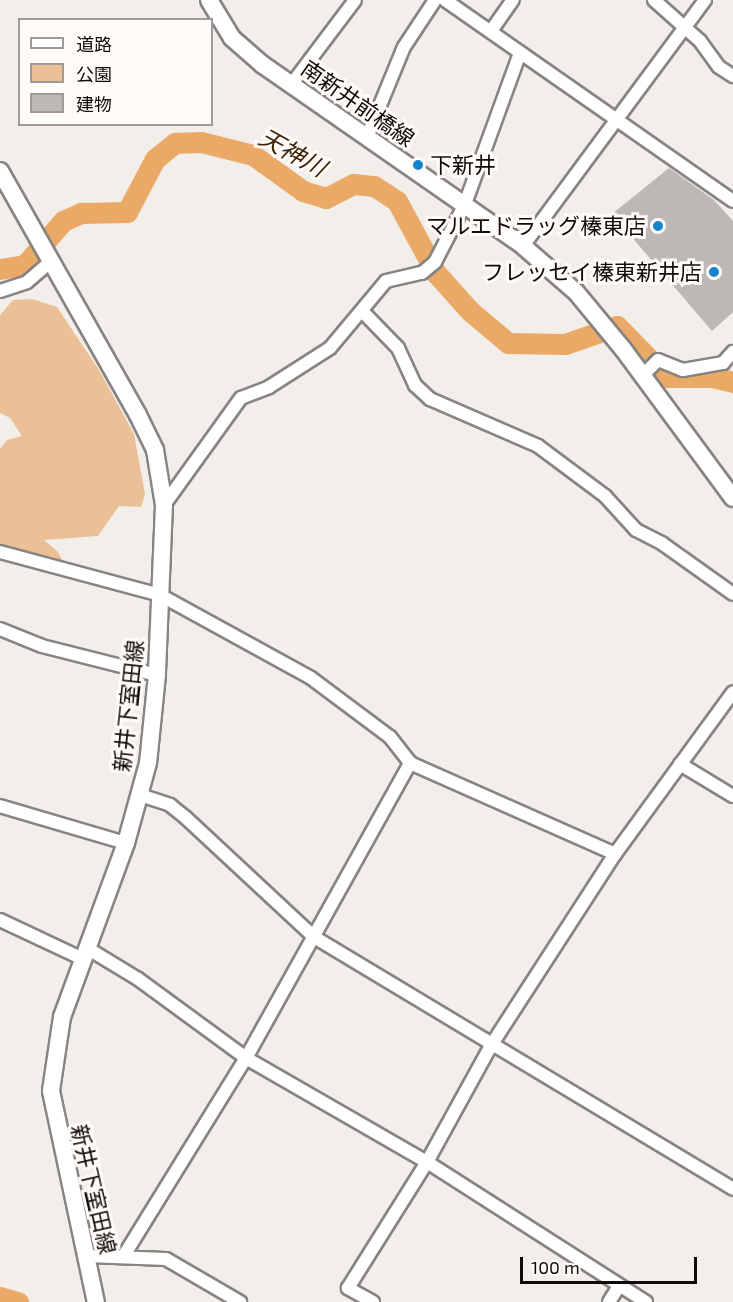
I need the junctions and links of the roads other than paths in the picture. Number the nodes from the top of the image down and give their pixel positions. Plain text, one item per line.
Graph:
1 (208, 0) edge
2 (355, 0) edge
3 (435, 0) edge
4 (445, 0) edge
5 (513, 0) edge
6 (654, 0) edge
7 (705, 0) edge
8 (685, 29) junction
9 (491, 31) junction
10 (520, 53) junction
11 (733, 76) edge
12 (291, 85) junction
13 (618, 120) junction
14 (367, 137) junction
15 (0, 171) edge
16 (733, 201) edge
17 (465, 204) junction
18 (524, 246) junction
19 (49, 263) junction
20 (5, 290) edge
21 (0, 300) edge
22 (362, 310) junction
23 (733, 352) edge
24 (643, 375) junction
25 (733, 498) edge
26 (164, 505) junction
27 (0, 552) edge
28 (733, 594) edge
29 (160, 595) junction
30 (0, 629) edge
31 (157, 675) junction
32 (733, 692) edge
33 (410, 764) junction
34 (680, 764) junction
35 (140, 795) junction
36 (733, 796) edge
37 (0, 806) edge
38 (126, 843) junction
39 (615, 854) junction
40 (0, 920) edge
41 (314, 937) junction
42 (85, 954) junction
43 (492, 1044) junction
44 (246, 1058) junction
45 (427, 1162) junction
46 (733, 1189) edge
47 (87, 1256) junction
48 (123, 1257) junction
49 (619, 1286) junction
50 (95, 1300) edge
51 (240, 1302) edge
52 (373, 1302) edge
53 (609, 1302) edge
54 (646, 1302) edge

1 - 12 main road, 南新井前橋線
2 - 12 street
3 - 14 street
4 - 9 street
5 - 9 street
6 - 8 street
7 - 8 street
8 - 11 street
8 - 13 street
9 - 10 street
10 - 13 street
10 - 17 street
12 - 14 main road, 南新井前橋線
13 - 16 street
13 - 18 street
14 - 17 main road, 南新井前橋線
15 - 19 main road, 新井下室田線
17 - 18 main road, 南新井前橋線
17 - 22 street
18 - 24 main road, 南新井前橋線
19 - 20 street
19 - 26 main road, 新井下室田線
20 - 21 street
22 - 26 street
22 - 28 street
23 - 24 street
24 - 25 main road, 南新井前橋線
26 - 29 main road, 新井下室田線
27 - 29 street
29 - 31 main road, 新井下室田線
29 - 33 street
30 - 31 street
31 - 35 main road, 新井下室田線
32 - 34 street
33 - 39 street
33 - 41 street
34 - 36 street
34 - 39 street
35 - 38 main road, 新井下室田線
35 - 41 street
37 - 38 street
38 - 42 main road, 新井下室田線
39 - 43 street
40 - 42 street
41 - 43 street
41 - 44 street
42 - 44 street
42 - 47 main road, 新井下室田線
43 - 45 street
43 - 46 street
44 - 45 street
44 - 48 street
45 - 49 street
45 - 52 street
47 - 48 street
47 - 50 main road, 新井下室田線
48 - 51 street
49 - 53 street
49 - 54 street

